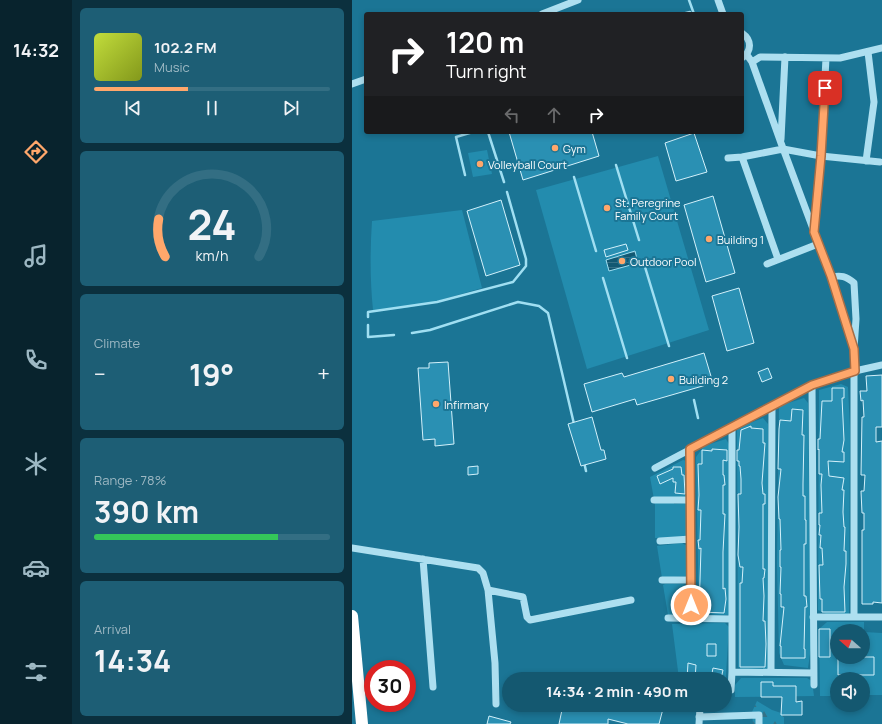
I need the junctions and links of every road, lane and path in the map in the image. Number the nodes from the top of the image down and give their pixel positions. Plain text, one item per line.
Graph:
1 (578, 0) edge
2 (718, 0) edge
3 (547, 12) edge
4 (722, 12) edge
5 (744, 34) edge
6 (882, 48) edge
7 (868, 52) junction
8 (744, 56) edge
9 (785, 57) junction
10 (826, 58) junction
11 (752, 62) junction
12 (364, 80) edge
13 (352, 84) edge
14 (782, 146) junction
15 (821, 156) junction
16 (742, 157) junction
17 (728, 158) dead end
18 (866, 161) junction
19 (880, 162) dead end
20 (814, 232) junction
21 (818, 244) junction
22 (778, 258) junction
23 (768, 264) dead end
24 (831, 276) junction
25 (854, 349) junction
26 (882, 365) edge
27 (855, 371) junction
28 (812, 385) junction
29 (772, 406) junction
30 (732, 426) junction
31 (690, 449) junction
32 (655, 468) dead end
33 (654, 500) dead end
34 (690, 500) junction
35 (691, 539) junction
36 (660, 541) dead end
37 (352, 548) edge
38 (423, 559) junction
39 (662, 580) dead end
40 (691, 580) junction
41 (488, 590) junction
42 (631, 600) dead end
43 (352, 616) edge
44 (813, 617) junction
45 (854, 617) junction
46 (882, 617) edge
47 (668, 618) dead end
48 (691, 618) junction
49 (732, 619) junction
50 (732, 672) joint
51 (771, 672) junction
52 (814, 672) junction
53 (814, 685) dead end
54 (433, 687) dead end
55 (496, 704) dead end
56 (699, 720) edge
57 (362, 724) edge
58 (759, 724) edge

1 - 3 street
2 - 4 street
5 - 8 street
6 - 7 street
7 - 10 street
7 - 18 street
8 - 11 street
9 - 10 street
9 - 11 street
9 - 14 street
10 - 15 street
11 - 14 street
12 - 13 street
14 - 15 street
14 - 16 street
14 - 20 street
15 - 18 street
15 - 20 street
16 - 17 street
16 - 22 street
18 - 19 street
20 - 21 street
21 - 22 street
21 - 24 street
22 - 23 street
24 - 25 street
24 - 25 street
25 - 27 street
26 - 27 street
27 - 28 street
27 - 45 street
28 - 29 street
28 - 44 street
29 - 30 street
29 - 51 street
30 - 31 street
30 - 49 street
31 - 32 street
31 - 34 street
33 - 34 street
34 - 35 street
35 - 36 street
35 - 40 street
37 - 38 street
38 - 41 street
38 - 54 street
39 - 40 street
40 - 48 street
41 - 42 street
41 - 55 street
43 - 57 highway
44 - 45 street
44 - 52 street
45 - 46 street
47 - 48 street
48 - 49 street
49 - 50 street
50 - 51 street
51 - 52 street
52 - 53 street
56 - 58 street

